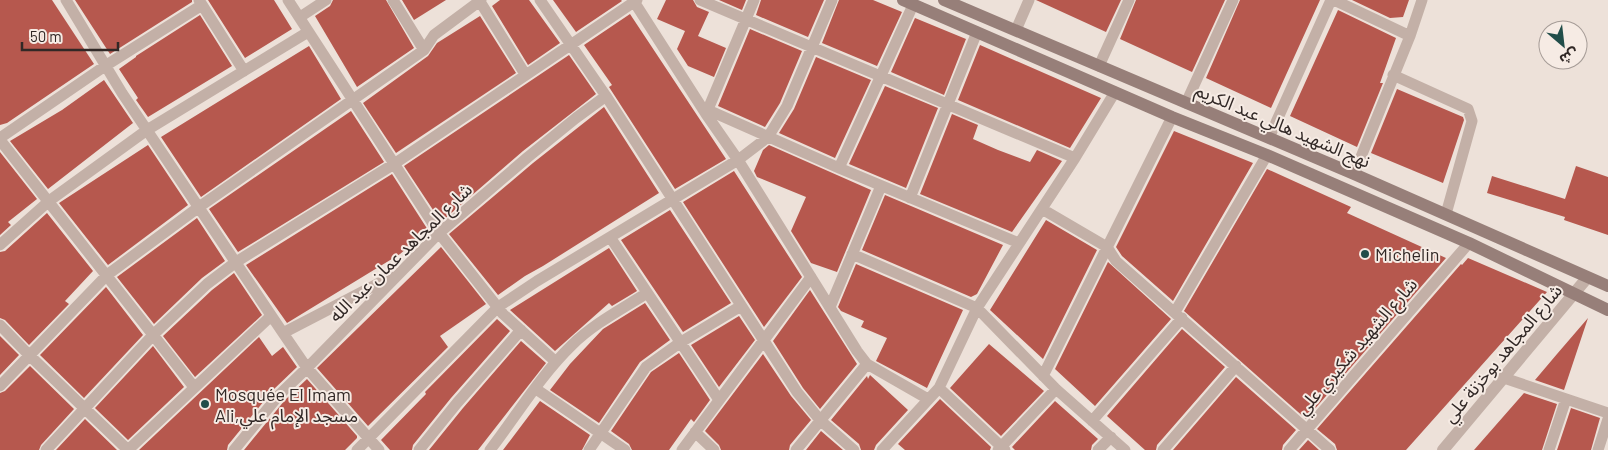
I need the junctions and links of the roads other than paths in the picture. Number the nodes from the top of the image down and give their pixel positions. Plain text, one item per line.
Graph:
1 (66, 0) edge
2 (288, 0) edge
3 (326, 0) edge
4 (393, 0) edge
5 (480, 0) edge
6 (540, 0) edge
7 (700, 0) edge
8 (754, 0) edge
9 (832, 0) edge
10 (944, 0) edge
11 (1030, 0) edge
12 (1128, 0) edge
13 (1233, 0) edge
14 (1333, 0) edge
15 (1422, 0) edge
16 (635, 1) edge
17 (201, 3) edge
18 (908, 3) edge
19 (300, 17) junction
20 (746, 19) junction
21 (1010, 28) junction
22 (308, 32) junction
23 (978, 32) junction
24 (1410, 36) junction
25 (997, 40) junction
26 (572, 45) junction
27 (813, 48) junction
28 (424, 50) junction
29 (106, 66) junction
30 (1099, 66) junction
31 (244, 70) junction
32 (526, 74) junction
33 (880, 76) junction
34 (1393, 76) junction
35 (1115, 92) junction
36 (606, 96) junction
37 (352, 98) junction
38 (1186, 103) junction
39 (948, 104) junction
40 (708, 112) junction
41 (1172, 116) junction
42 (147, 130) junction
43 (768, 137) junction
44 (1269, 138) junction
45 (0, 139) edge
46 (1267, 155) junction
47 (1075, 158) junction
48 (738, 160) junction
49 (394, 164) junction
50 (839, 168) junction
51 (1354, 174) junction
52 (881, 186) junction
53 (910, 198) junction
54 (672, 200) junction
55 (49, 201) junction
56 (199, 207) junction
57 (1042, 209) junction
58 (1446, 214) junction
59 (439, 233) junction
60 (610, 237) junction
61 (1019, 243) junction
62 (1469, 243) junction
63 (0, 245) edge
64 (1107, 247) junction
65 (852, 254) junction
66 (236, 262) junction
67 (399, 272) junction
68 (107, 275) junction
69 (811, 277) junction
70 (1587, 278) junction
71 (1608, 286) edge
72 (647, 293) junction
73 (1574, 294) junction
74 (741, 306) junction
75 (498, 307) junction
76 (830, 307) junction
77 (977, 308) junction
78 (1608, 310) edge
79 (1179, 315) junction
80 (271, 316) junction
81 (0, 325) edge
82 (521, 330) junction
83 (283, 333) junction
84 (154, 334) junction
85 (764, 339) junction
86 (681, 342) junction
87 (29, 355) junction
88 (556, 362) junction
89 (867, 364) junction
90 (1236, 366) junction
91 (307, 368) junction
92 (1042, 376) junction
93 (1504, 378) junction
94 (0, 386) edge
95 (194, 387) junction
96 (939, 388) junction
97 (536, 389) junction
98 (1056, 389) junction
99 (928, 399) junction
100 (1566, 399) junction
101 (719, 400) junction
102 (86, 408) junction
103 (1608, 413) edge
104 (1608, 419) edge
105 (820, 420) junction
106 (1092, 421) junction
107 (1308, 429) junction
108 (695, 432) junction
109 (601, 433) junction
110 (1111, 437) junction
111 (368, 439) junction
112 (888, 448) edge
113 (1002, 449) edge
114 (46, 450) edge
115 (128, 450) edge
116 (234, 450) edge
117 (357, 450) edge
118 (380, 450) edge
119 (420, 450) edge
120 (490, 450) edge
121 (589, 450) edge
122 (626, 450) edge
123 (682, 450) edge
124 (714, 450) edge
125 (796, 450) edge
126 (854, 450) edge
127 (1098, 450) edge
128 (1125, 450) edge
129 (1163, 450) edge
130 (1289, 450) edge
131 (1330, 450) edge
132 (1443, 450) edge
133 (1549, 450) edge
134 (1598, 450) edge

1 - 29 street
2 - 19 street
3 - 19 street
4 - 28 street
5 - 28 street
5 - 32 street
6 - 26 street
7 - 20 street
8 - 20 street
9 - 27 street
10 - 21 main road, نهج الشهيد هالي عبد الكريم
11 - 21 street
12 - 30 street
13 - 38 street
14 - 24 street
14 - 44 street
15 - 24 street
16 - 26 street
16 - 40 street
17 - 29 street
17 - 31 street
18 - 23 main road
18 - 33 street
19 - 22 street
20 - 27 street
20 - 40 street
21 - 25 main road
21 - 30 main road, نهج الشهيد هالي عبد الكريم
22 - 31 street
22 - 37 street
23 - 25 main road
23 - 39 street
24 - 34 street
25 - 35 main road
26 - 32 street
26 - 36 street
27 - 33 street
27 - 43 street
28 - 37 street
29 - 42 street
29 - 45 street
30 - 38 main road, نهج الشهيد هالي عبد الكريم
31 - 42 street
32 - 49 street
33 - 39 street
33 - 50 street
34 - 51 street
34 - 58 street
35 - 41 main road
35 - 47 street
36 - 54 street
36 - 59 street, شارع المجاهد عمان عبد الله
37 - 49 street
37 - 56 street
38 - 44 main road, نهج الشهيد هالي عبد الكريم
39 - 47 street
39 - 53 street
40 - 43 street
40 - 48 street
41 - 46 main road
41 - 64 street
42 - 55 street
42 - 56 street
43 - 48 street
43 - 50 street
44 - 51 main road, نهج الشهيد هالي عبد الكريم
45 - 55 street
46 - 62 main road
46 - 79 street
47 - 57 street
48 - 54 street
48 - 69 street
49 - 59 street
49 - 66 street
50 - 52 street
51 - 58 main road, نهج الشهيد هالي عبد الكريم
52 - 53 street
52 - 65 street
53 - 61 street
54 - 60 street
54 - 74 street
55 - 63 street
55 - 68 street
56 - 66 street
56 - 68 street
57 - 61 street
57 - 64 street
58 - 70 main road, نهج الشهيد هالي عبد الكريم
59 - 67 street, شارع المجاهد عمان عبد الله
59 - 75 street
60 - 72 street
60 - 75 street
61 - 77 street
62 - 73 main road
62 - 107 street, شارع الشهيد شكيري علي
64 - 79 street
64 - 92 street
65 - 76 street
65 - 77 street
66 - 80 street
66 - 84 street
67 - 83 street
67 - 91 street, شارع المجاهد عمان عبد الله
68 - 84 street
68 - 87 street
69 - 76 street
69 - 85 street
70 - 71 main road, نهج الشهيد هالي عبد الكريم
70 - 73 street, شارع المجاهد بوخزنة علي
72 - 86 street
72 - 88 street
73 - 78 main road
73 - 93 street, شارع المجاهد بوخزنة علي
74 - 85 street
74 - 86 street
75 - 82 street
75 - 111 street
76 - 89 street
77 - 92 street
77 - 96 street
79 - 90 street
79 - 106 street
80 - 83 street
80 - 95 street
81 - 87 street
82 - 88 street
82 - 119 street
83 - 91 street
84 - 95 street
84 - 102 street
85 - 101 street
85 - 105 street
86 - 101 street
86 - 109 street
87 - 94 street
87 - 102 street
88 - 97 street
89 - 99 street
89 - 105 street
90 - 107 street
90 - 129 street
91 - 111 street
91 - 116 street, شارع المجاهد عمان عبد الله
92 - 98 street
93 - 100 street
93 - 132 street, شارع المجاهد بوخزنة علي
95 - 115 street
96 - 99 street
96 - 113 street
97 - 109 street
97 - 120 street
98 - 106 street
98 - 113 street
99 - 112 street
100 - 103 street
100 - 133 street
101 - 108 street
102 - 114 street
102 - 115 street
104 - 134 street
105 - 125 street
105 - 126 street
106 - 110 street
107 - 130 street, شارع الشهيد شكيري علي
107 - 131 street
108 - 123 street
108 - 124 street
109 - 121 street
109 - 122 street
110 - 127 street
110 - 128 street
111 - 117 street
111 - 118 street

